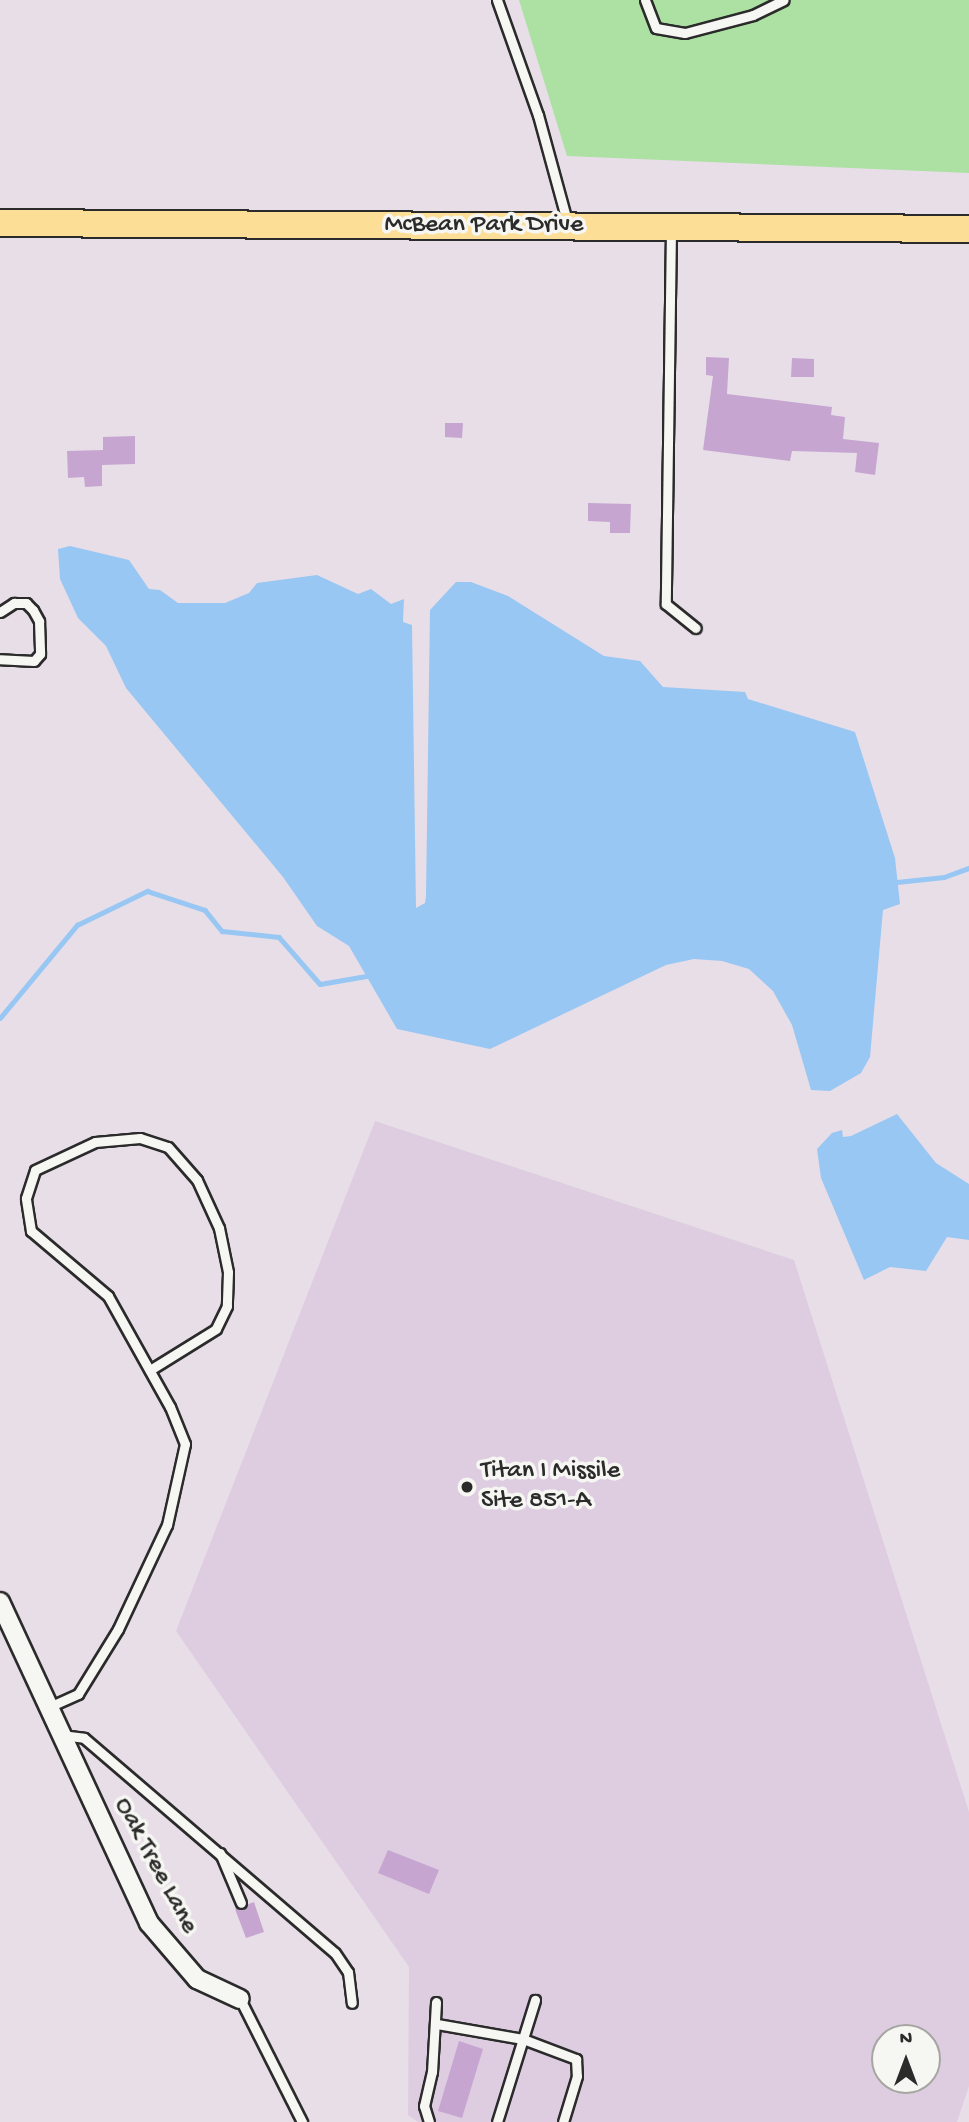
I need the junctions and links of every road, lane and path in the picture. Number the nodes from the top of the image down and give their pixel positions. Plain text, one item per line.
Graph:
1 (498, 0) edge
2 (645, 0) edge
3 (784, 0) edge
4 (0, 223) edge
5 (568, 227) junction
6 (671, 227) junction
7 (969, 229) edge
8 (0, 612) edge
9 (696, 628) dead end
10 (0, 659) edge
11 (150, 1370) junction
12 (0, 1601) edge
13 (47, 1708) junction
14 (59, 1734) junction
15 (219, 1851) junction
16 (241, 1903) dead end
17 (240, 1999) joint
18 (535, 2000) dead end
19 (436, 2002) dead end
20 (352, 2003) dead end
21 (437, 2024) junction
22 (523, 2039) junction
23 (302, 2122) edge
24 (429, 2122) edge
25 (497, 2122) edge
26 (564, 2122) edge

1 - 5 lane
2 - 3 lane
4 - 5 main road, McBean Park Drive
5 - 6 main road, McBean Park Drive
6 - 7 main road, McBean Park Drive
6 - 9 lane
8 - 10 lane
11 - 11 lane
11 - 13 lane
12 - 13 street, Oak Tree Lane
13 - 14 street, Oak Tree Lane
14 - 15 lane
14 - 17 street, Oak Tree Lane
15 - 16 lane
15 - 20 lane
17 - 23 lane, Oak Tree Lane
18 - 22 lane
19 - 21 lane
21 - 22 lane
21 - 24 lane
22 - 25 lane
22 - 26 lane

